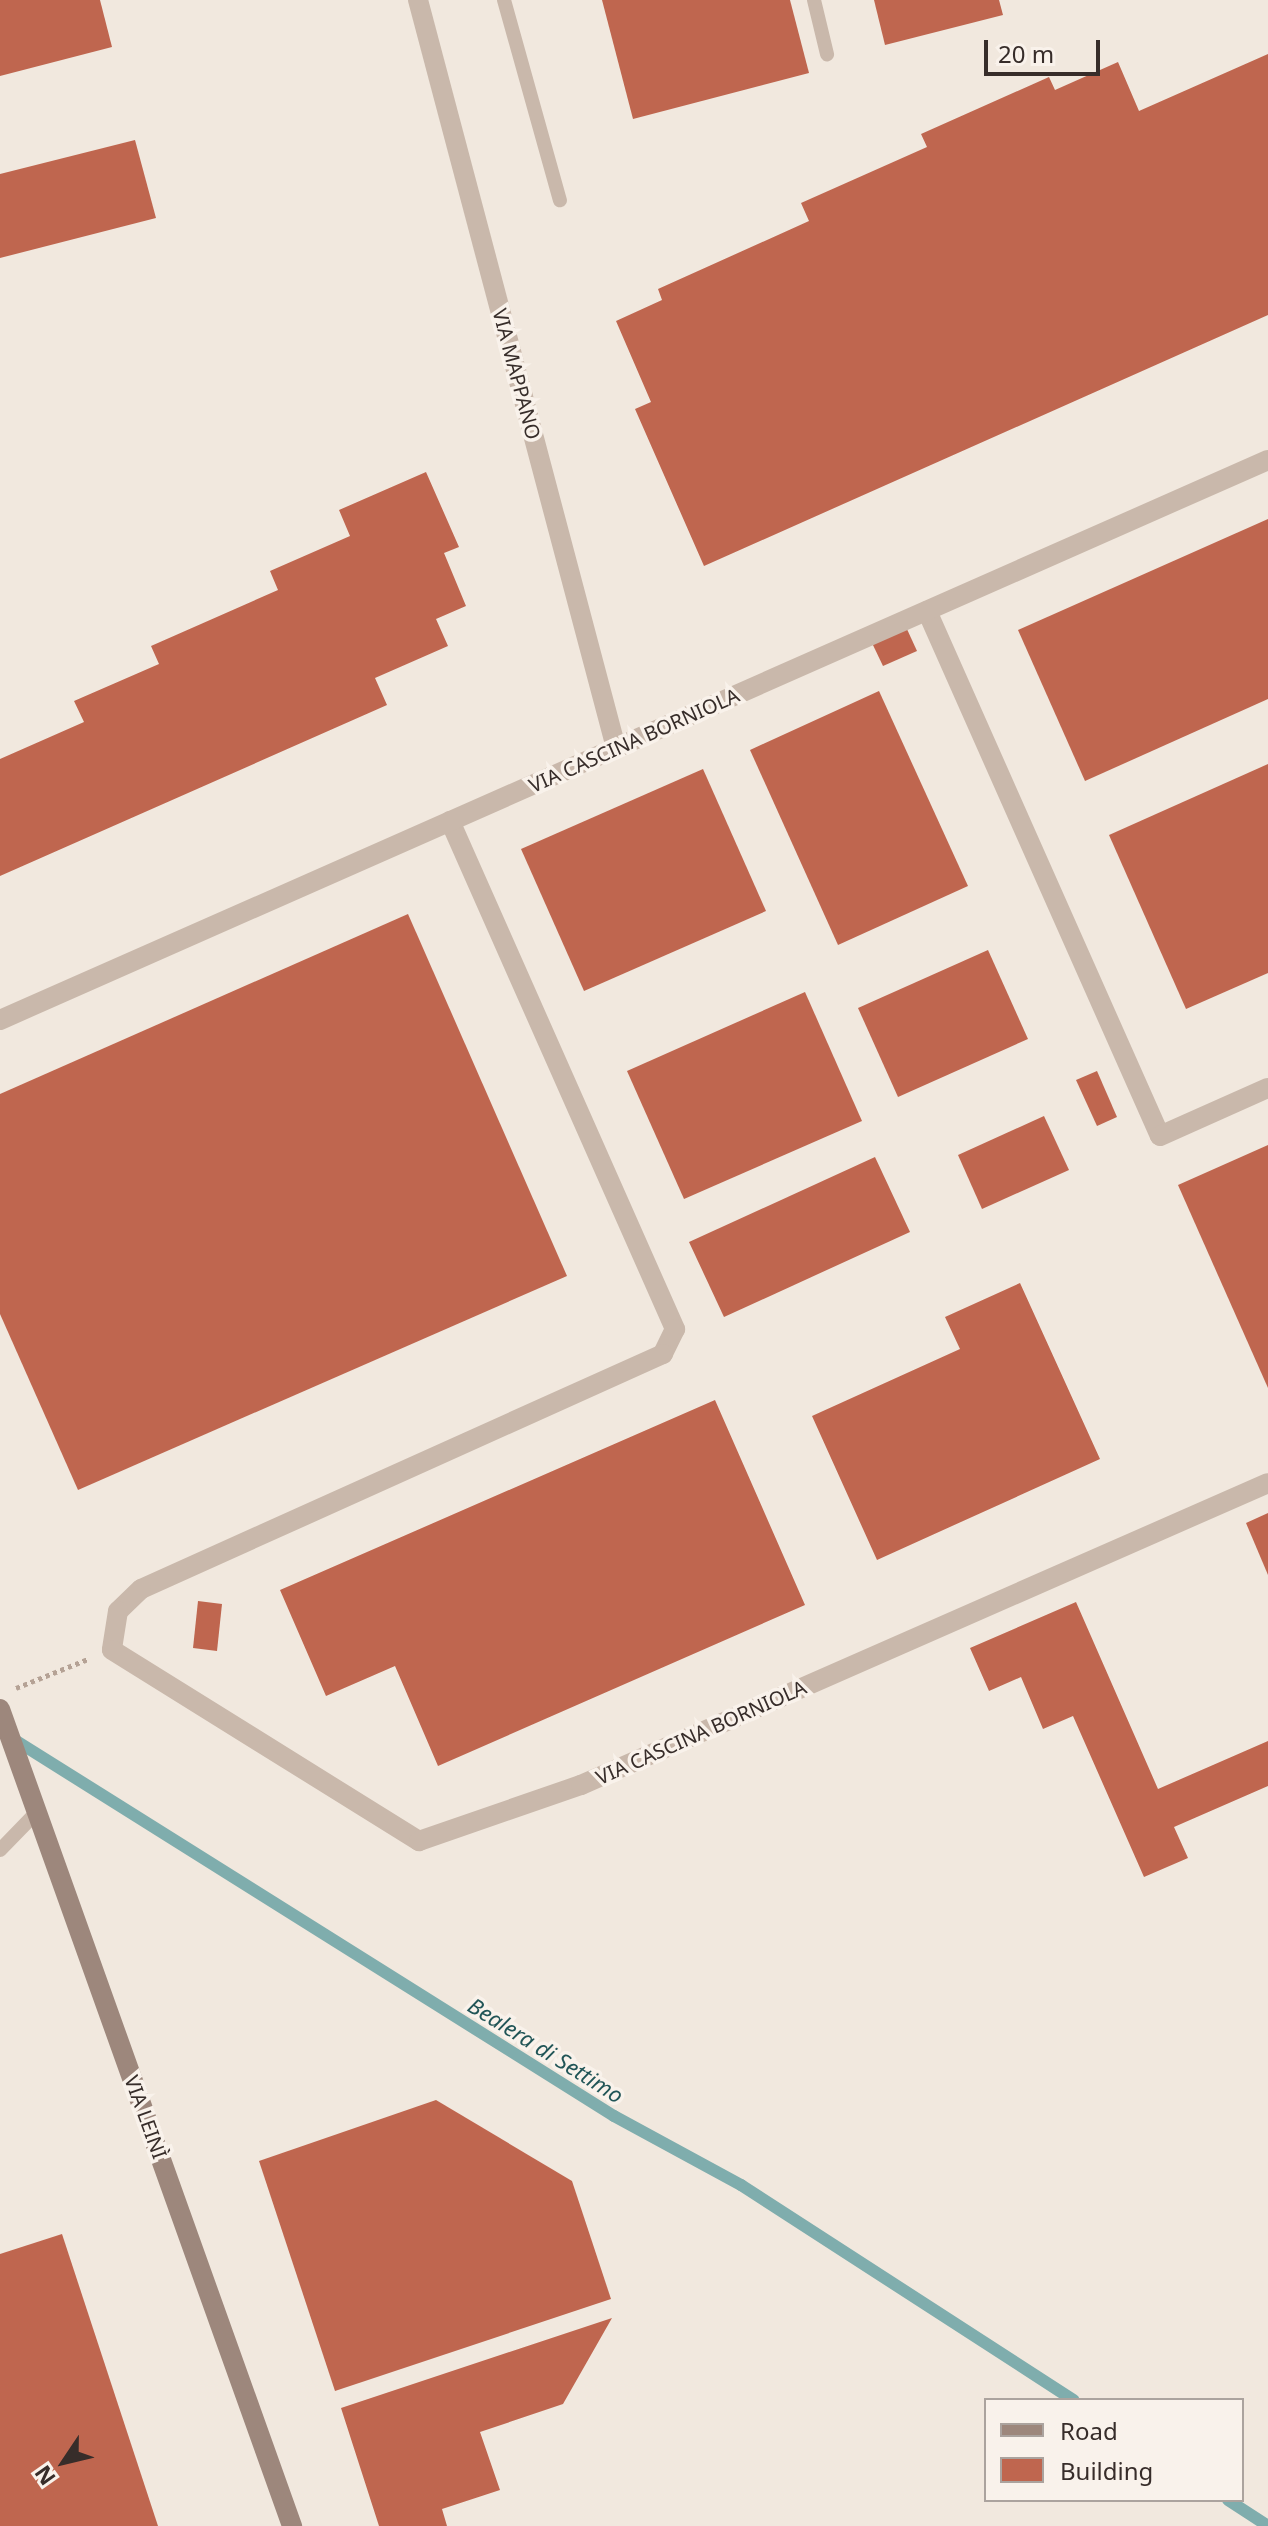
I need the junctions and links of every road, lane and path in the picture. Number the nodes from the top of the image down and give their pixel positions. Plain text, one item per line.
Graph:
1 (418, 0) edge
2 (504, 0) edge
3 (814, 0) edge
4 (827, 54) dead end
5 (560, 200) dead end
6 (1268, 460) edge
7 (927, 611) junction
8 (616, 748) junction
9 (450, 821) junction
10 (0, 1020) edge
11 (1268, 1088) edge
12 (1268, 1483) edge
13 (112, 1650) junction
14 (0, 1694) edge
15 (0, 1709) edge
16 (37, 1812) junction
17 (0, 1850) edge
18 (292, 2526) edge

1 - 8 street, VIA MAPPANO
2 - 5 lane
3 - 4 lane
6 - 7 street, VIA CASCINA BORNIOLA
7 - 8 street, VIA CASCINA BORNIOLA
7 - 11 street
8 - 9 street, VIA CASCINA BORNIOLA
9 - 10 street, VIA CASCINA BORNIOLA
9 - 13 street
12 - 13 street, VIA CASCINA BORNIOLA
13 - 14 path
15 - 16 street, VIA LEINÌ
16 - 17 lane
16 - 18 street, VIA LEINÌ

